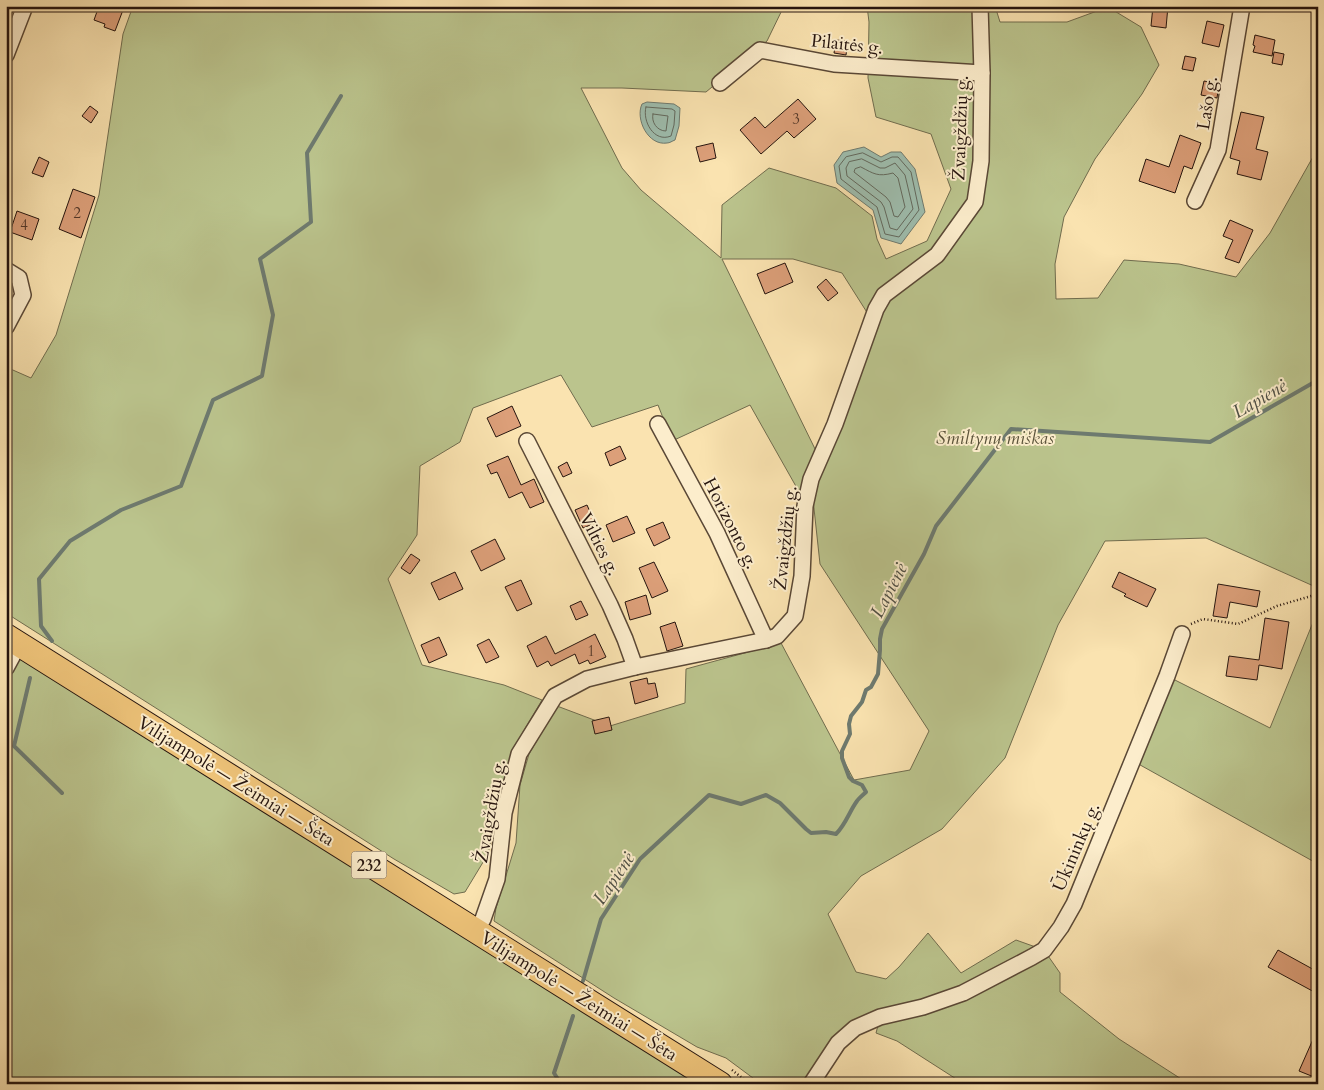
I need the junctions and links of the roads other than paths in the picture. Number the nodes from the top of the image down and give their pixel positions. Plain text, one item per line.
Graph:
1 (25, 6) edge
2 (980, 6) edge
3 (1242, 6) edge
4 (6, 55) edge
5 (982, 73) junction
6 (720, 83) dead end
7 (1195, 201) dead end
8 (6, 270) edge
9 (6, 327) edge
10 (658, 424) dead end
11 (527, 441) dead end
12 (1182, 634) road end
13 (13, 640) edge
14 (766, 640) junction
15 (634, 667) junction
16 (6, 668) edge
17 (476, 932) junction
18 (720, 1084) edge
19 (811, 1084) edge

1 - 4 street
2 - 5 street, Žvaigždžių g.
3 - 7 street, Lašo g.
5 - 6 street, Pilaitės g.
5 - 14 street, Žvaigždžių g.
8 - 9 street
10 - 14 street, Horizonto g.
11 - 15 street, Vilties g.
12 - 19 street, Ūkininkų g.
13 - 16 street
13 - 17 main road, Vilijampolė — Žeimiai — Šėta / 232
14 - 15 street, Žvaigždžių g.
15 - 17 street, Žvaigždžių g.
17 - 18 main road, Vilijampolė — Žeimiai — Šėta / 232

